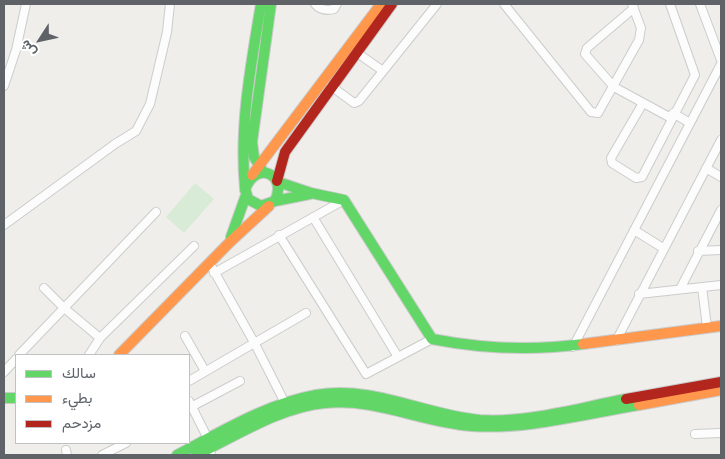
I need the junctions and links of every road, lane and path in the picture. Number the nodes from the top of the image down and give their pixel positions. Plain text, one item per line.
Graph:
1 (26, 4) edge
2 (170, 4) edge
3 (261, 4) edge
4 (271, 4) edge
5 (315, 4) edge
6 (337, 4) edge
7 (380, 4) edge
8 (392, 4) edge
9 (504, 4) edge
10 (670, 4) edge
11 (700, 4) edge
12 (433, 5) edge
13 (633, 6) edge
14 (356, 52) junction
15 (721, 60) edge
16 (721, 64) edge
17 (383, 71) junction
18 (4, 86) edge
19 (331, 86) junction
20 (614, 87) junction
21 (643, 103) junction
22 (672, 115) junction
23 (690, 123) junction
24 (721, 140) edge
25 (706, 168) junction
26 (262, 170) junction
27 (721, 177) edge
28 (278, 181) junction
29 (246, 192) junction
30 (311, 194) junction
31 (344, 200) junction
32 (272, 203) junction
33 (721, 210) edge
34 (156, 212) dead end
35 (313, 217) junction
36 (4, 225) edge
37 (634, 230) junction
38 (279, 235) junction
39 (230, 241) junction
40 (194, 246) dead end
41 (663, 248) junction
42 (698, 250) junction
43 (721, 250) edge
44 (212, 268) junction
45 (721, 284) edge
46 (702, 287) junction
47 (44, 288) dead end
48 (680, 290) junction
49 (639, 294) junction
50 (64, 308) junction
51 (306, 313) dead end
52 (721, 326) edge
53 (707, 327) junction
54 (185, 336) dead end
55 (100, 338) junction
56 (432, 339) junction
57 (616, 341) junction
58 (255, 344) junction
59 (573, 347) junction
60 (20, 354) edge
61 (91, 354) edge
62 (121, 354) edge
63 (398, 357) junction
64 (15, 359) edge
65 (205, 371) junction
66 (4, 372) edge
67 (190, 380) edge
68 (240, 381) dead end
69 (721, 382) edge
70 (721, 390) edge
71 (285, 403) junction
72 (190, 405) edge
73 (721, 433) edge
74 (695, 434) dead end
75 (124, 444) edge
76 (210, 448) edge
77 (102, 455) edge
78 (176, 455) edge
79 (196, 455) edge

1 - 18 street
2 - 36 street
3 - 29 main road
4 - 26 main road
5 - 6 street
7 - 26 main road
8 - 14 main road
9 - 20 street
10 - 22 street
11 - 15 street
12 - 17 street
13 - 20 street
13 - 20 street
14 - 17 street
14 - 19 main road
16 - 23 street
17 - 19 street
19 - 28 main road
20 - 21 street
21 - 22 street
21 - 22 street
22 - 23 street
23 - 37 street
24 - 25 street
25 - 27 street
25 - 41 street
26 - 28 main road
26 - 29 main road
28 - 30 main road
28 - 32 main road
29 - 32 main road
29 - 39 main road
30 - 31 main road
30 - 32 main road
31 - 35 street
31 - 56 main road
32 - 39 main road
33 - 42 street
34 - 50 street
35 - 38 street
35 - 63 street
37 - 41 street
37 - 59 street
38 - 44 street
38 - 63 street
39 - 44 main road
40 - 55 street
41 - 49 street
42 - 43 street
42 - 48 street
44 - 58 street
44 - 62 main road
45 - 46 street
46 - 48 street
46 - 53 street
47 - 50 street
48 - 49 street
49 - 57 street
50 - 55 street
50 - 60 street
51 - 58 street
52 - 53 main road
53 - 57 main road
54 - 65 street
55 - 61 street
56 - 59 main road
56 - 63 street
57 - 59 main road
58 - 65 street
58 - 71 street
64 - 66 street
65 - 67 street
68 - 72 street
69 - 71 main road
70 - 76 main road
71 - 76 main road
72 - 76 street
73 - 74 street
75 - 77 street
76 - 78 main road
76 - 79 main road

